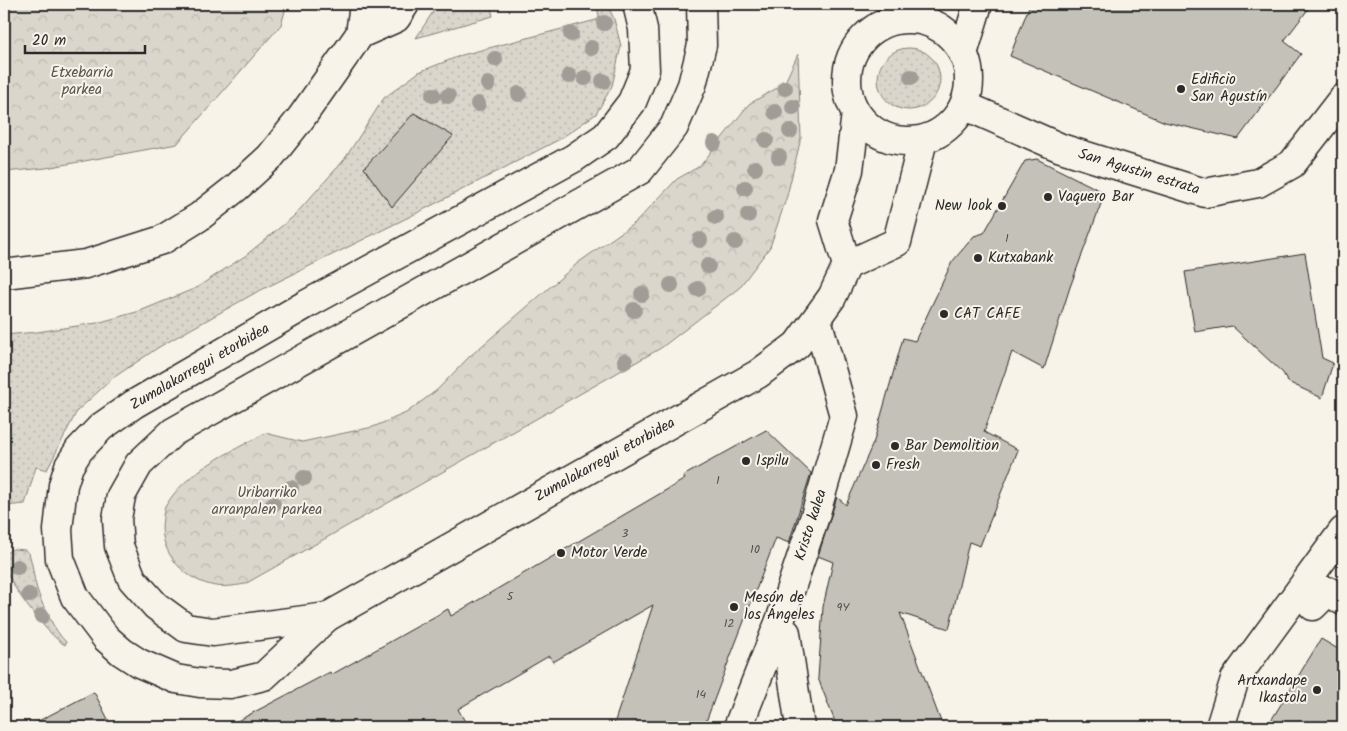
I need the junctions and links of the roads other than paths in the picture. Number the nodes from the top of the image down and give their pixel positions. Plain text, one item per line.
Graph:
1 (364, 4) edge
2 (405, 4) edge
3 (638, 4) edge
4 (701, 4) edge
5 (978, 4) edge
6 (901, 12) edge
7 (360, 34) junction
8 (963, 54) junction
9 (1343, 98) edge
10 (966, 106) junction
11 (856, 113) junction
12 (924, 140) junction
13 (847, 265) junction
14 (4, 274) edge
15 (817, 319) junction
16 (1343, 531) edge
17 (1343, 601) edge
18 (1313, 606) dead end
19 (328, 616) junction
20 (786, 633) dead end
21 (738, 727) edge
22 (800, 727) edge
23 (1220, 727) edge

1 - 7 street
2 - 7 street
3 - 19 street, Zumalakarregui etorbidea
4 - 19 street, Zumalakarregui etorbidea
5 - 8 street
6 - 8 street
6 - 11 street
7 - 14 street
8 - 10 street
9 - 10 street, San Agustin estrata
10 - 12 street
11 - 12 street
11 - 13 street
12 - 13 street
13 - 15 street, Zumalakarregui etorbidea
15 - 19 street, Zumalakarregui etorbidea
15 - 21 street, Kristo kalea
16 - 23 street
17 - 18 street
20 - 22 street

